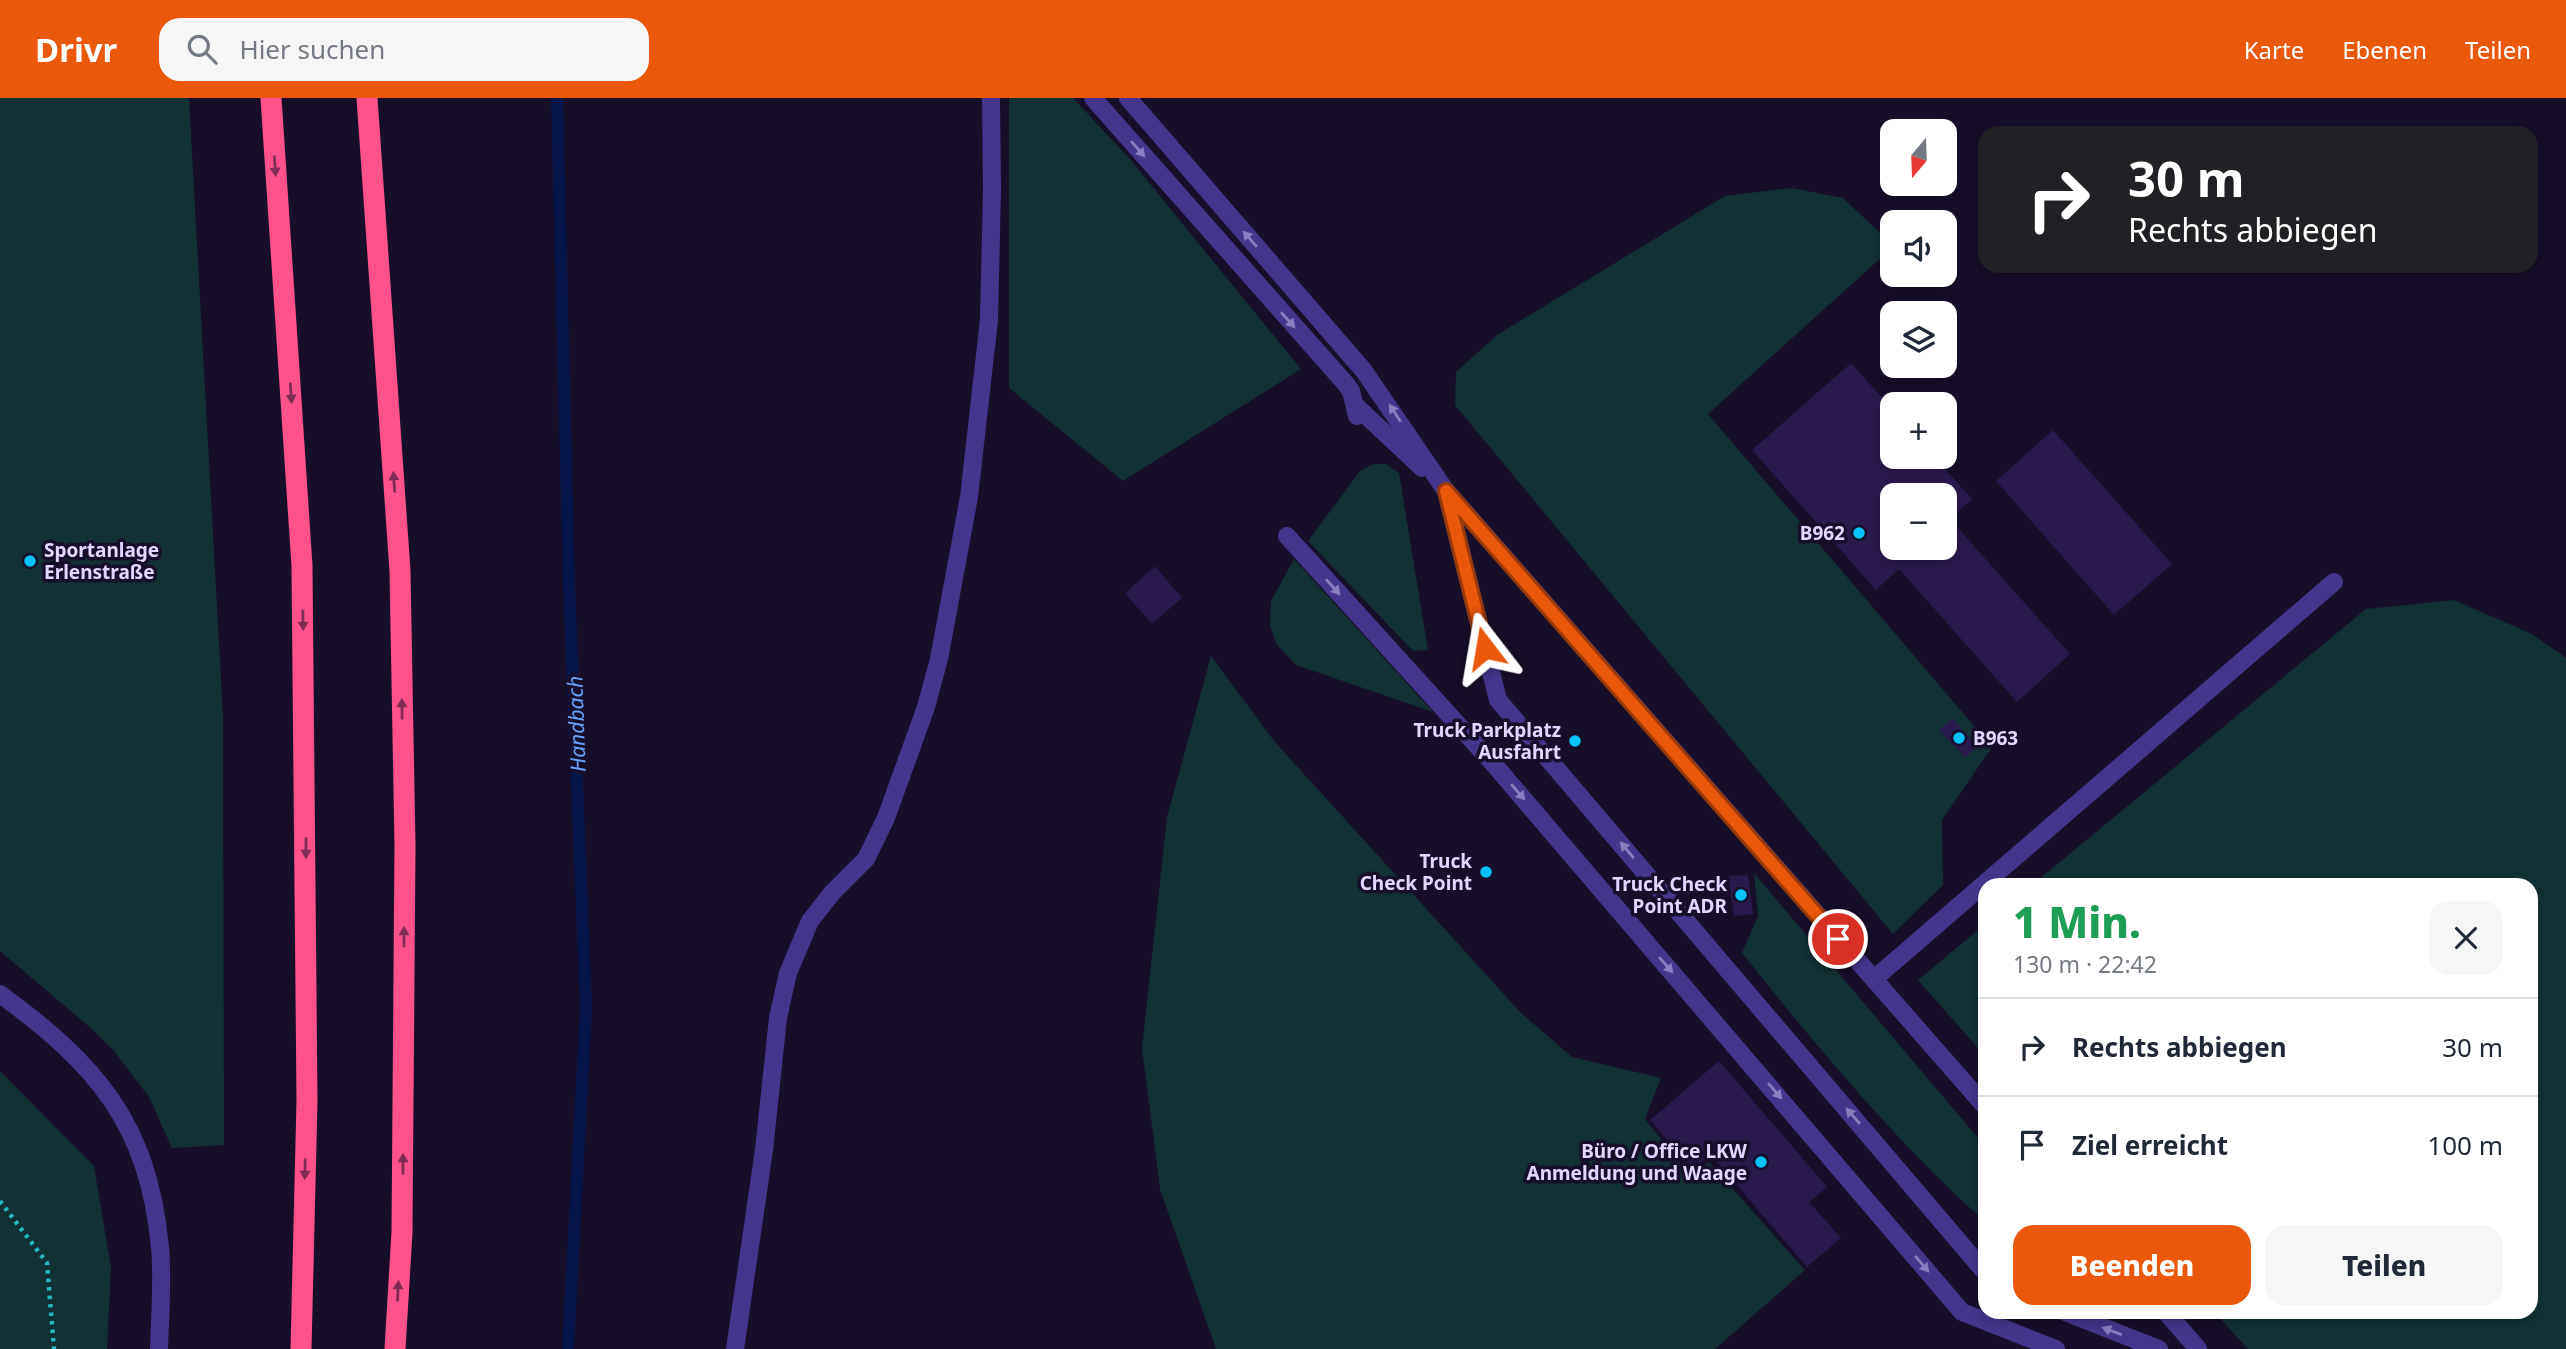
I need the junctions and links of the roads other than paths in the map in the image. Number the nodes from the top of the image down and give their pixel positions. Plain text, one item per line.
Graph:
1 (271, 98) edge
2 (367, 98) edge
3 (991, 98) edge
4 (1093, 98) edge
5 (1128, 98) edge
6 (1446, 491) junction
7 (1287, 536) dead end
8 (2334, 582) dead end
9 (1991, 878) edge
10 (1978, 889) edge
11 (1874, 979) junction
12 (0, 994) edge
13 (1978, 1098) edge
14 (1978, 1264) edge
15 (1978, 1318) edge
16 (1980, 1319) edge
17 (2083, 1319) edge
18 (2172, 1319) edge
19 (159, 1349) edge
20 (301, 1349) edge
21 (395, 1349) edge
22 (735, 1349) edge
23 (2056, 1349) edge
24 (2159, 1349) edge
25 (2198, 1349) edge

1 -> 20 highway
21 -> 2 highway
3 - 22 street
4 -> 6 street
6 -> 5 street
6 - 11 street
14 -> 6 street
7 -> 15 street
8 - 9 street
10 - 11 street
11 - 13 street
12 - 19 street
16 -> 23 street
24 -> 17 street
18 - 25 street

